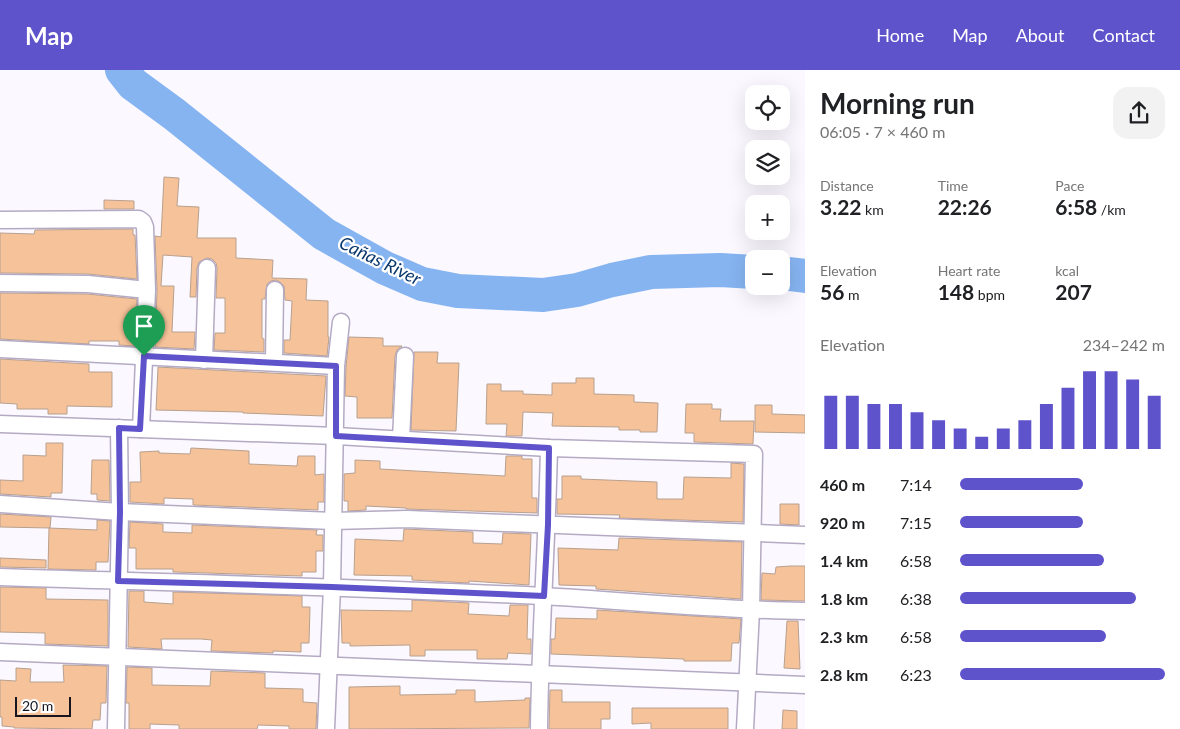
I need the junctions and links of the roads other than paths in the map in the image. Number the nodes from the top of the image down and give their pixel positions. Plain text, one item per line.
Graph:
1 (0, 220) edge
2 (207, 268) dead end
3 (0, 283) edge
4 (147, 290) junction
5 (275, 290) dead end
6 (341, 322) dead end
7 (0, 349) edge
8 (144, 356) junction
9 (405, 356) dead end
10 (204, 360) junction
11 (274, 362) junction
12 (336, 366) junction
13 (0, 424) edge
14 (119, 428) junction
15 (140, 429) junction
16 (336, 436) junction
17 (400, 439) junction
18 (549, 448) junction
19 (0, 504) edge
20 (120, 512) junction
21 (333, 521) junction
22 (548, 525) junction
23 (752, 533) junction
24 (805, 535) edge
25 (0, 577) edge
26 (118, 581) junction
27 (332, 587) junction
28 (544, 596) junction
29 (750, 610) junction
30 (805, 610) edge
31 (0, 652) edge
32 (117, 657) junction
33 (327, 666) junction
34 (540, 674) junction
35 (748, 683) junction
36 (805, 685) edge
37 (116, 729) edge
38 (326, 729) edge
39 (540, 729) edge
40 (745, 729) edge

1 - 4 street
2 - 10 street
3 - 4 street
4 - 8 street
5 - 11 street
6 - 12 street
7 - 8 street
8 - 10 street
8 - 15 street
9 - 17 street
10 - 11 street
11 - 12 street
12 - 16 street
13 - 14 street
14 - 15 street
14 - 20 street
15 - 16 street
16 - 17 street
16 - 21 street
17 - 18 street
18 - 22 street
18 - 23 street
19 - 20 street
20 - 21 street
20 - 26 street
21 - 22 street
21 - 27 street
22 - 23 street
22 - 28 street
23 - 24 street
23 - 29 street
25 - 26 street
26 - 27 street
26 - 32 street
27 - 28 street
27 - 33 street
28 - 29 street
28 - 34 street
29 - 30 street
29 - 35 street
31 - 32 street
32 - 33 street
32 - 37 street
33 - 34 street
33 - 38 street
34 - 35 street
34 - 39 street
35 - 36 street
35 - 40 street

